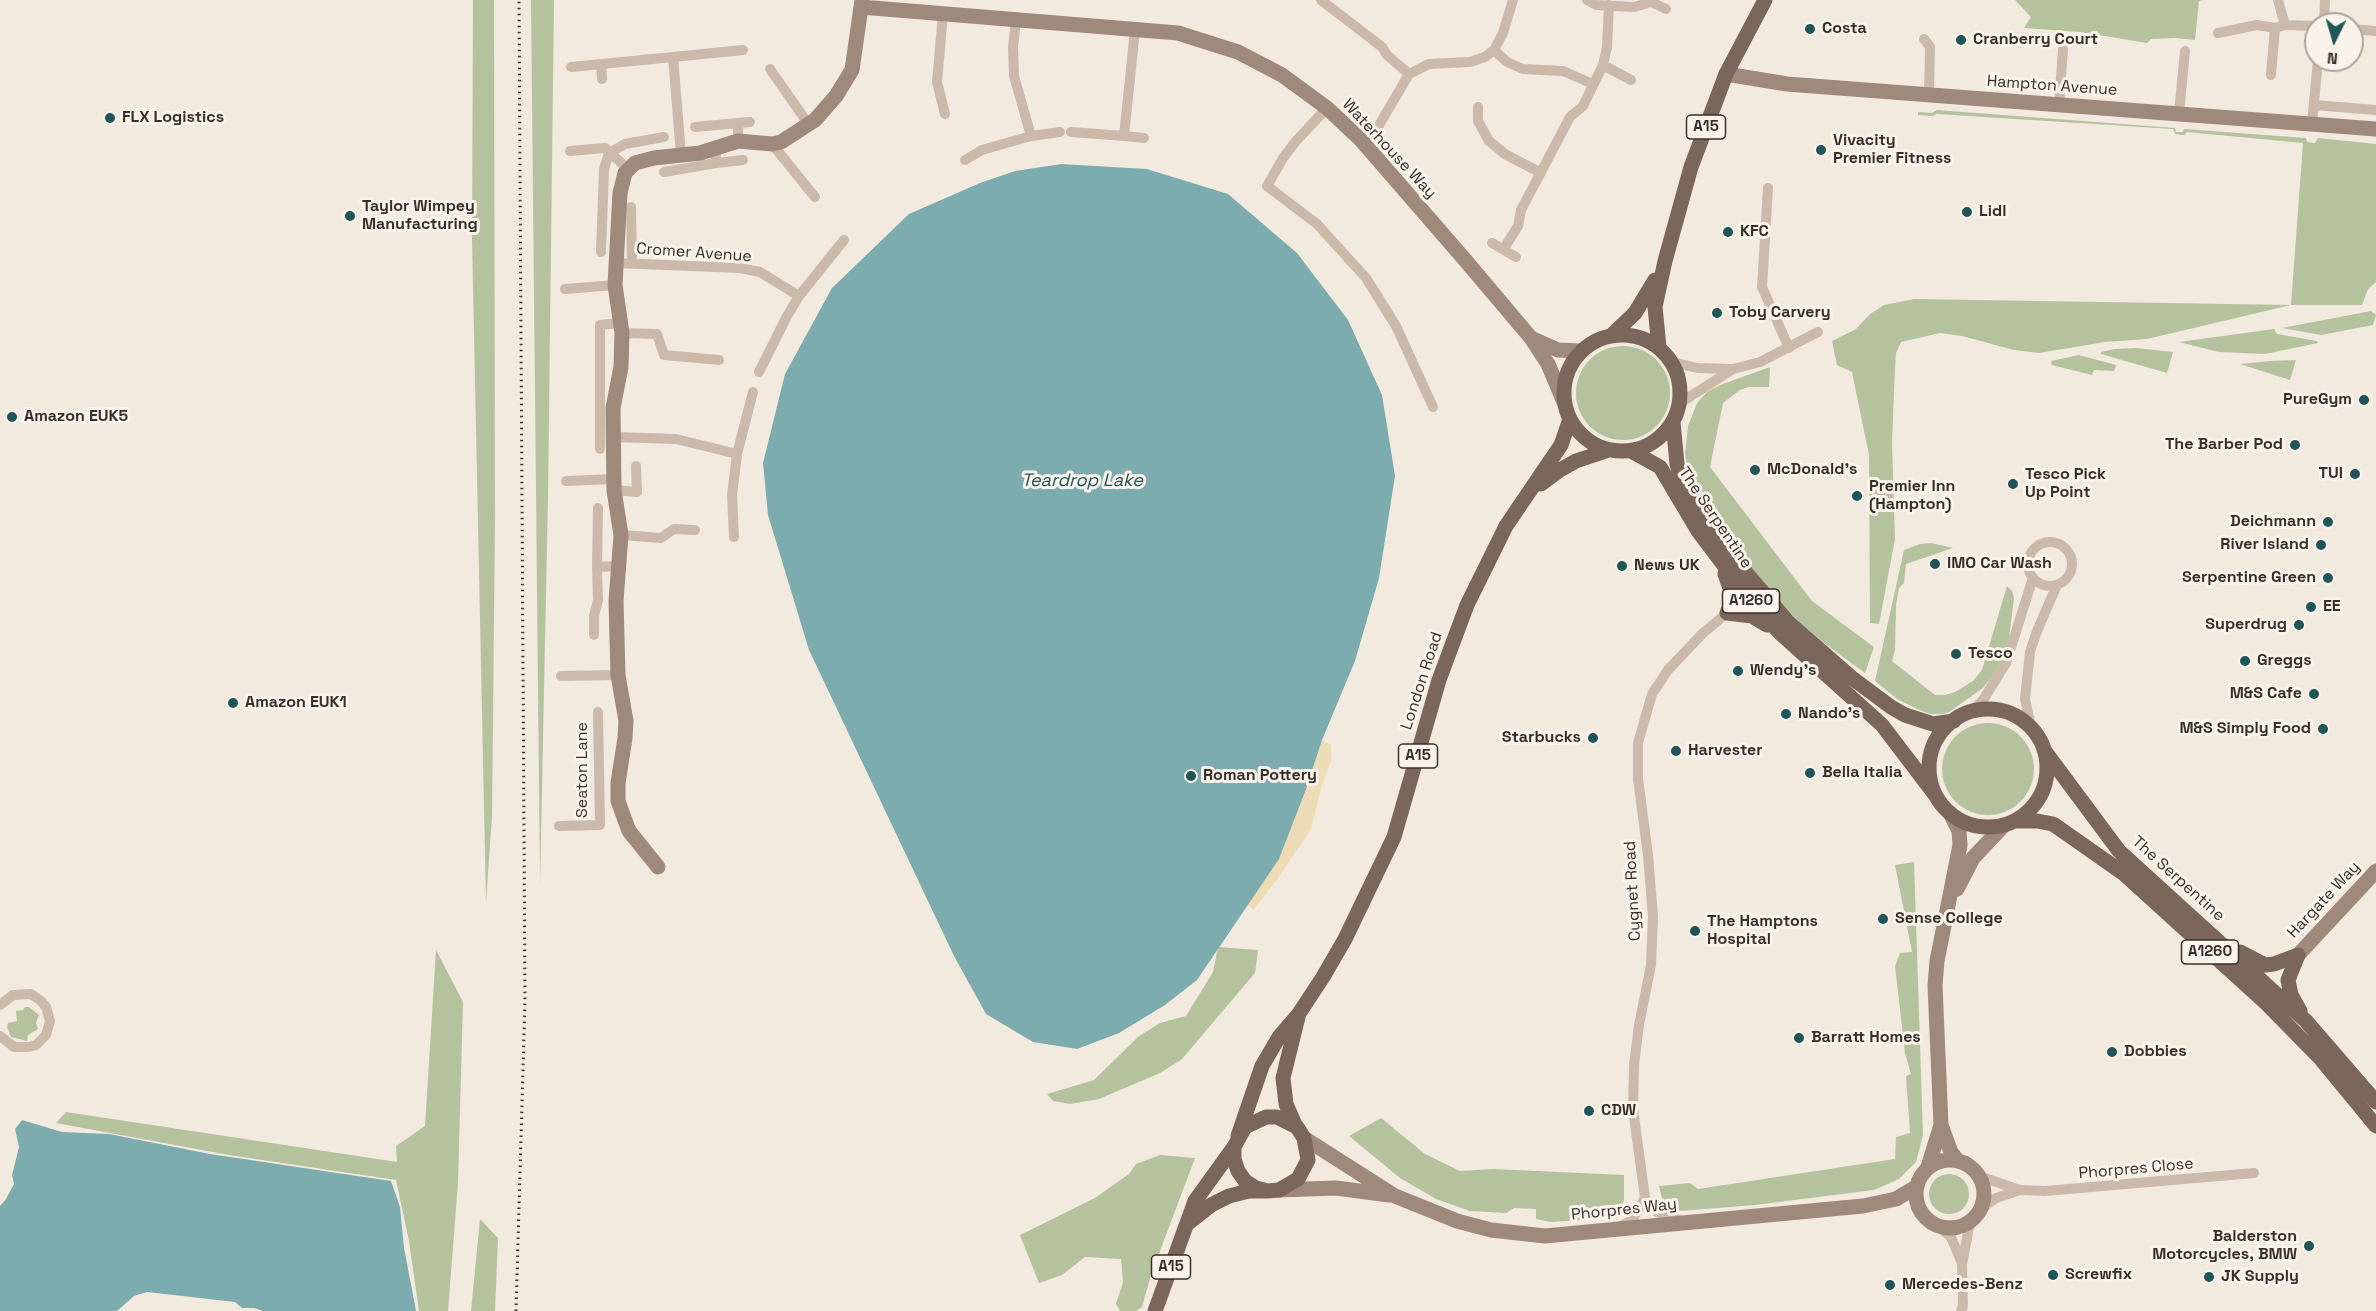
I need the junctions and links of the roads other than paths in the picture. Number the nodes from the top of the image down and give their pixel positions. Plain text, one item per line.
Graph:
1 (1321, 0) edge
2 (1513, 0) edge
3 (1587, 0) edge
4 (1765, 0) edge
5 (2278, 0) edge
6 (862, 4) edge
7 (1609, 5) junction
8 (1665, 9) dead end
9 (943, 14) junction
10 (1016, 20) junction
11 (2304, 26) edge
12 (2280, 27) junction
13 (1135, 30) junction
14 (2218, 33) dead end
15 (1924, 39) dead end
16 (2063, 49) dead end
17 (743, 50) dead end
18 (1494, 50) junction
19 (2185, 51) dead end
20 (673, 57) junction
21 (602, 64) junction
22 (1603, 65) junction
23 (571, 67) dead end
24 (770, 69) dead end
25 (2317, 72) edge
26 (1409, 74) junction
27 (1726, 74) junction
28 (2271, 75) dead end
29 (602, 80) dead end
30 (1631, 80) dead end
31 (1593, 84) junction
32 (1929, 95) junction
33 (2314, 105) junction
34 (2060, 106) junction
35 (1478, 107) dead end
36 (1327, 108) junction
37 (2376, 110) edge
38 (2179, 113) junction
39 (945, 114) dead end
40 (750, 122) dead end
41 (738, 123) junction
42 (2312, 123) junction
43 (808, 125) junction
44 (695, 127) dead end
45 (2376, 129) edge
46 (664, 136) dead end
47 (1031, 136) junction
48 (1124, 136) junction
49 (1144, 138) dead end
50 (1361, 140) junction
51 (738, 141) junction
52 (772, 144) junction
53 (570, 151) dead end
54 (609, 153) junction
55 (681, 155) junction
56 (716, 156) junction
57 (743, 160) dead end
58 (965, 160) dead end
59 (628, 169) junction
60 (664, 172) dead end
61 (1541, 173) junction
62 (1768, 188) dead end
63 (815, 197) dead end
64 (631, 207) dead end
65 (844, 240) dead end
66 (1492, 243) dead end
67 (1504, 248) junction
68 (601, 252) dead end
69 (1516, 257) dead end
70 (1665, 261) junction
71 (616, 263) junction
72 (632, 263) junction
73 (615, 285) junction
74 (566, 290) dead end
75 (799, 296) junction
76 (621, 328) junction
77 (1818, 332) dead end
78 (1612, 335) junction
79 (1530, 338) junction
80 (1659, 346) junction
81 (1789, 348) junction
82 (1580, 351) junction
83 (719, 360) dead end
84 (1672, 362) junction
85 (1733, 369) junction
86 (759, 372) dead end
87 (599, 380) junction
88 (618, 382) junction
89 (753, 392) dead end
90 (1433, 401) dead end
91 (1564, 402) junction
92 (1680, 404) junction
93 (1570, 419) junction
94 (1673, 422) junction
95 (614, 437) junction
96 (600, 449) dead end
97 (1610, 450) junction
98 (1631, 451) junction
99 (737, 454) junction
100 (636, 466) dead end
101 (566, 481) dead end
102 (614, 485) junction
103 (1529, 493) junction
104 (598, 508) dead end
105 (695, 530) dead end
106 (621, 535) junction
107 (734, 537) dead end
108 (619, 566) junction
109 (1723, 566) junction
110 (597, 567) junction
111 (2033, 578) junction
112 (2058, 585) junction
113 (1727, 613) junction
114 (1780, 633) junction
115 (594, 635) dead end
116 (618, 675) junction
117 (561, 676) dead end
118 (598, 712) dead end
119 (1971, 712) junction
120 (1954, 721) junction
121 (2031, 727) junction
122 (2044, 750) junction
123 (598, 781) junction
124 (618, 783) junction
125 (1936, 796) junction
126 (1950, 813) junction
127 (2010, 823) junction
128 (559, 826) dead end
129 (658, 867) dead end
130 (2376, 871) edge
131 (1945, 923) junction
132 (2221, 942) junction
133 (2298, 955) junction
134 (0, 1005) edge
135 (1298, 1015) junction
136 (2306, 1021) junction
137 (0, 1036) edge
138 (2376, 1102) edge
139 (1941, 1125) junction
140 (2376, 1126) edge
141 (1300, 1133) junction
142 (1236, 1141) junction
143 (1958, 1161) junction
144 (1928, 1167) junction
145 (2254, 1173) dead end
146 (1979, 1176) junction
147 (1916, 1187) junction
148 (2020, 1190) junction
149 (1273, 1191) junction
150 (1395, 1196) junction
151 (1645, 1198) junction
152 (1863, 1206) junction
153 (1981, 1209) junction
154 (1922, 1215) junction
155 (1687, 1221) junction
156 (1723, 1221) junction
157 (1970, 1222) junction
158 (1187, 1224) junction
159 (1938, 1227) junction
160 (1611, 1230) junction
161 (1962, 1264) junction
162 (1155, 1311) edge
163 (1961, 1311) edge

1 - 26 street
2 - 18 street
3 - 7 street
4 - 27 main road, A15
5 - 12 street
6 - 9 street, Waterhouse Way
6 - 43 street
7 - 8 street
7 - 22 street
9 - 10 street, Waterhouse Way
9 - 39 street
10 - 13 street, Waterhouse Way
10 - 47 street
11 - 12 street
12 - 14 street
12 - 28 street
13 - 36 street, Waterhouse Way
13 - 48 street
15 - 32 street
16 - 34 street
17 - 20 street
18 - 26 street
18 - 31 street
19 - 38 street
20 - 21 street
20 - 55 street
21 - 23 street
21 - 29 street
22 - 30 street
22 - 31 street
24 - 43 street
25 - 33 street
26 - 50 street
27 - 32 street, Hampton Avenue
27 - 70 main road, A15
31 - 61 street
32 - 34 street, Hampton Avenue
33 - 37 street
33 - 42 street
34 - 38 street, Hampton Avenue
35 - 61 street
36 - 50 street, Waterhouse Way
36 - 90 street
38 - 42 street, Hampton Avenue
40 - 41 street
41 - 44 street
41 - 51 street
42 - 45 street, Hampton Avenue
43 - 52 street
46 - 54 street
47 - 48 street
47 - 58 street
48 - 49 street
50 - 79 street, Waterhouse Way
51 - 52 street
51 - 56 street
52 - 63 street
53 - 54 street
54 - 59 street
54 - 68 street
55 - 56 street
55 - 59 street
56 - 57 street
56 - 60 street
59 - 71 street
61 - 67 street
62 - 81 street
64 - 72 street
65 - 75 street
66 - 67 street
67 - 69 street
70 - 78 main road, A15
70 - 80 main road, A15
71 - 72 street, Cromer Avenue
71 - 73 street
72 - 75 street, Cromer Avenue
73 - 74 street
73 - 76 street
75 - 86 street
76 - 83 street
76 - 87 street
76 - 88 street
77 - 81 street
78 - 80 main road
78 - 82 main road
79 - 82 street, Waterhouse Way
79 - 91 street, Waterhouse Way
80 - 84 main road
81 - 85 street
82 - 91 main road
84 - 85 street
84 - 92 main road
85 - 92 street
87 - 88 street
87 - 96 street
88 - 95 street
89 - 99 street
91 - 93 main road
92 - 94 main road
93 - 97 main road
93 - 103 main road, London Road / A15
94 - 98 main road
94 - 120 main road, The Serpentine / A1260
95 - 99 street
95 - 102 street
97 - 98 main road
97 - 103 main road, London Road / A15
98 - 109 main road, The Serpentine / A1260
99 - 107 street
100 - 102 street
101 - 102 street
102 - 106 street
103 - 135 main road, London Road / A15
104 - 110 street
105 - 106 street
106 - 108 street
108 - 110 street
108 - 116 street
109 - 113 main road
109 - 114 main road, The Serpentine / A1260
110 - 115 street
111 - 112 street
111 - 112 street
111 - 119 street
112 - 121 street
113 - 114 main road
113 - 151 street, Cygnet Road
114 - 125 main road, The Serpentine / A1260
116 - 117 street
116 - 124 street
118 - 123 street, Seaton Lane
119 - 120 main road
119 - 121 main road
120 - 125 main road
121 - 122 main road
122 - 127 main road
122 - 132 main road, The Serpentine / A1260
123 - 124 street
123 - 128 street, Seaton Lane
124 - 129 street
125 - 126 main road
126 - 127 main road
126 - 131 street
127 - 131 street
127 - 140 main road, The Serpentine / A1260
130 - 133 street, Hargate Way
131 - 139 street
132 - 133 main road
132 - 136 main road, The Serpentine / A1260
133 - 136 main road
134 - 137 street
135 - 141 main road, London Road / A15
135 - 142 main road, London Road / A15
136 - 138 main road, The Serpentine / A1260
139 - 143 street
139 - 144 street
141 - 142 main road, A15
141 - 149 main road, A15
141 - 150 street, Phorpres Way
142 - 149 main road
142 - 158 main road, London Road / A15
143 - 144 street
143 - 146 street
144 - 147 street
145 - 148 street, Phorpres Close
146 - 148 street, Phorpres Close
146 - 153 street
147 - 152 street, Phorpres Way
147 - 154 street
148 - 153 street, Phorpres Close
149 - 150 street, Phorpres Way
149 - 158 main road
150 - 160 street, Phorpres Way
151 - 155 street
151 - 160 street
152 - 154 street, Phorpres Way
152 - 156 street, Phorpres Way
153 - 157 street
154 - 159 street
155 - 156 street, Phorpres Way
155 - 160 street, Phorpres Way
156 - 160 street
157 - 159 street
157 - 161 street
158 - 162 main road, London Road / A15
159 - 161 street
161 - 163 street

